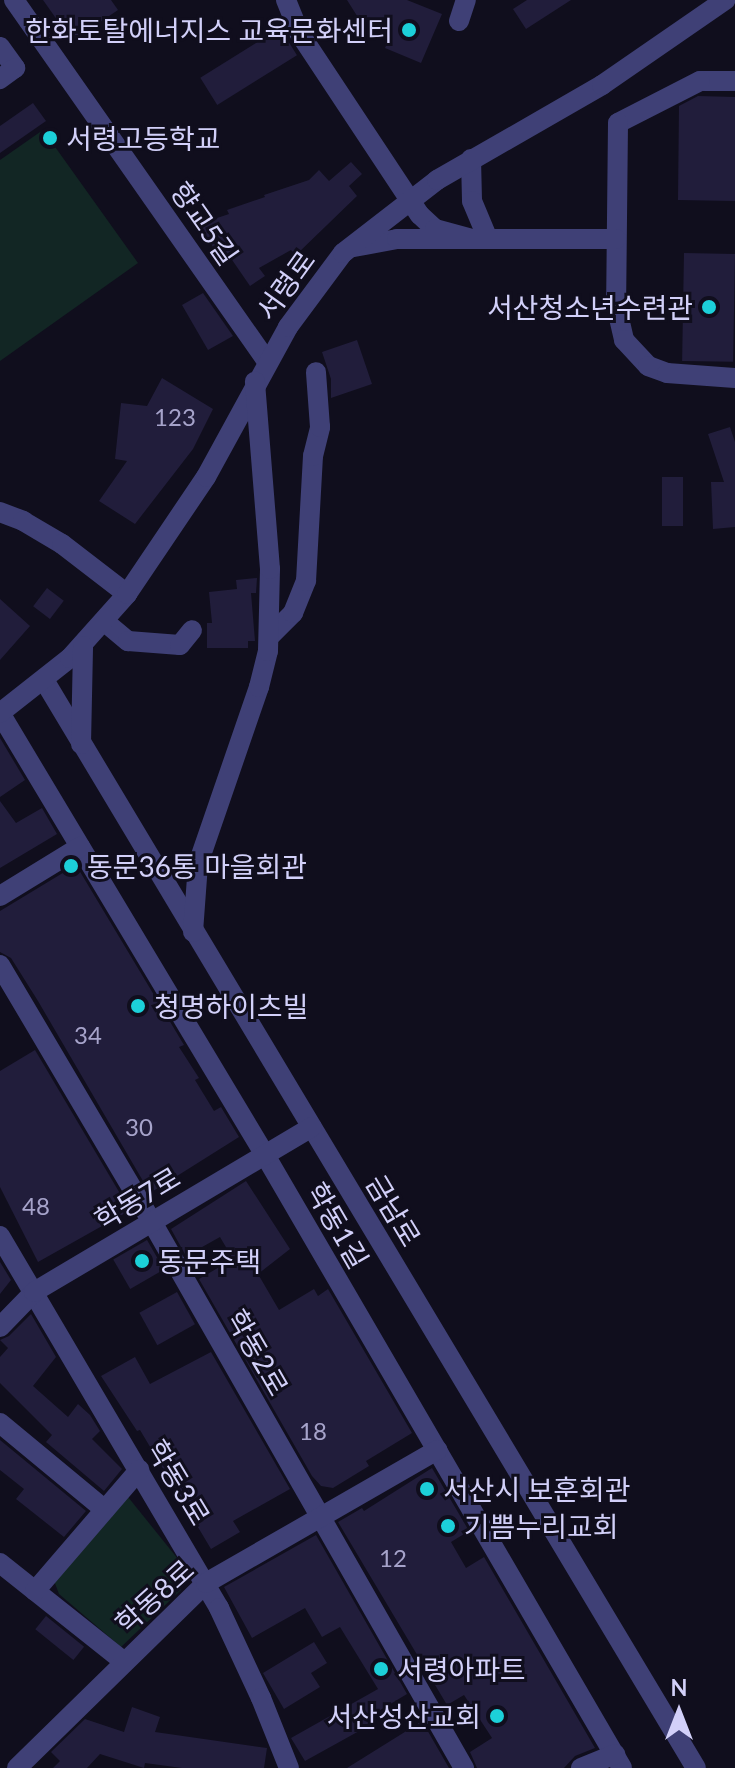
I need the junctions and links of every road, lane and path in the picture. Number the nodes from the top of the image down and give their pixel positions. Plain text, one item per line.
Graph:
1 (14, 0) edge
2 (286, 0) edge
3 (466, 0) edge
4 (725, 0) edge
5 (459, 21) dead end
6 (0, 47) edge
7 (0, 79) edge
8 (735, 81) edge
9 (471, 159) junction
10 (409, 198) junction
11 (480, 239) junction
12 (616, 239) junction
13 (343, 253) junction
14 (267, 361) junction
15 (316, 372) dead end
16 (735, 378) edge
17 (255, 382) junction
18 (0, 499) edge
19 (0, 512) edge
20 (23, 521) junction
21 (127, 594) junction
22 (105, 622) junction
23 (192, 630) dead end
24 (269, 637) junction
25 (83, 646) junction
26 (44, 680) junction
27 (0, 713) edge
28 (81, 744) junction
29 (80, 847) junction
30 (0, 896) edge
31 (193, 932) junction
32 (0, 965) edge
33 (312, 1127) junction
34 (265, 1155) junction
35 (152, 1222) junction
36 (0, 1236) edge
37 (34, 1292) junction
38 (0, 1327) edge
39 (0, 1423) edge
40 (437, 1450) junction
41 (139, 1470) junction
42 (105, 1510) junction
43 (322, 1519) junction
44 (0, 1563) edge
45 (206, 1583) junction
46 (35, 1591) junction
47 (123, 1661) junction
48 (0, 1761) edge
49 (618, 1761) edge
50 (9, 1768) edge
51 (17, 1768) edge
52 (289, 1768) edge
53 (464, 1768) edge
54 (581, 1768) edge
55 (696, 1768) edge

1 - 14 street, 향교5길
2 - 10 street
3 - 5 street
4 - 9 street, 서령로
6 - 7 street
8 - 12 street
9 - 10 street, 서령로
9 - 11 street
10 - 11 street
10 - 13 street, 서령로
11 - 12 street
11 - 13 street
12 - 16 street
13 - 14 street, 서령로
14 - 17 street, 서령로
15 - 24 street
17 - 21 street, 서령로
17 - 24 street
18 - 20 street
19 - 20 street
20 - 21 street
21 - 22 street, 서령로
22 - 23 street
22 - 25 street, 서령로
24 - 31 street
25 - 26 street, 서령로
25 - 28 street
26 - 27 street, 서령로
26 - 28 street, 금남로
27 - 29 street, 학동1길
28 - 31 street, 금남로
29 - 30 street
29 - 34 street, 학동1길
31 - 33 street, 금남로
32 - 35 street, 학동2로
33 - 34 street, 학동7로
33 - 55 street, 금남로
34 - 35 street, 학동7로
34 - 40 street, 학동1길
35 - 37 street, 학동7로
35 - 43 street, 학동2로
36 - 37 street, 학동3로
37 - 38 street, 학동7로
37 - 41 street, 학동3로
39 - 42 street
40 - 43 street, 학동8로
40 - 49 street, 학동1길
41 - 42 street
41 - 45 street, 학동3로
42 - 46 street
43 - 45 street, 학동8로
43 - 53 street, 학동2로
44 - 46 street
45 - 47 street, 학동8로
45 - 52 street, 학동3로
46 - 47 street
47 - 51 street, 학동8로
48 - 50 street
49 - 54 street

